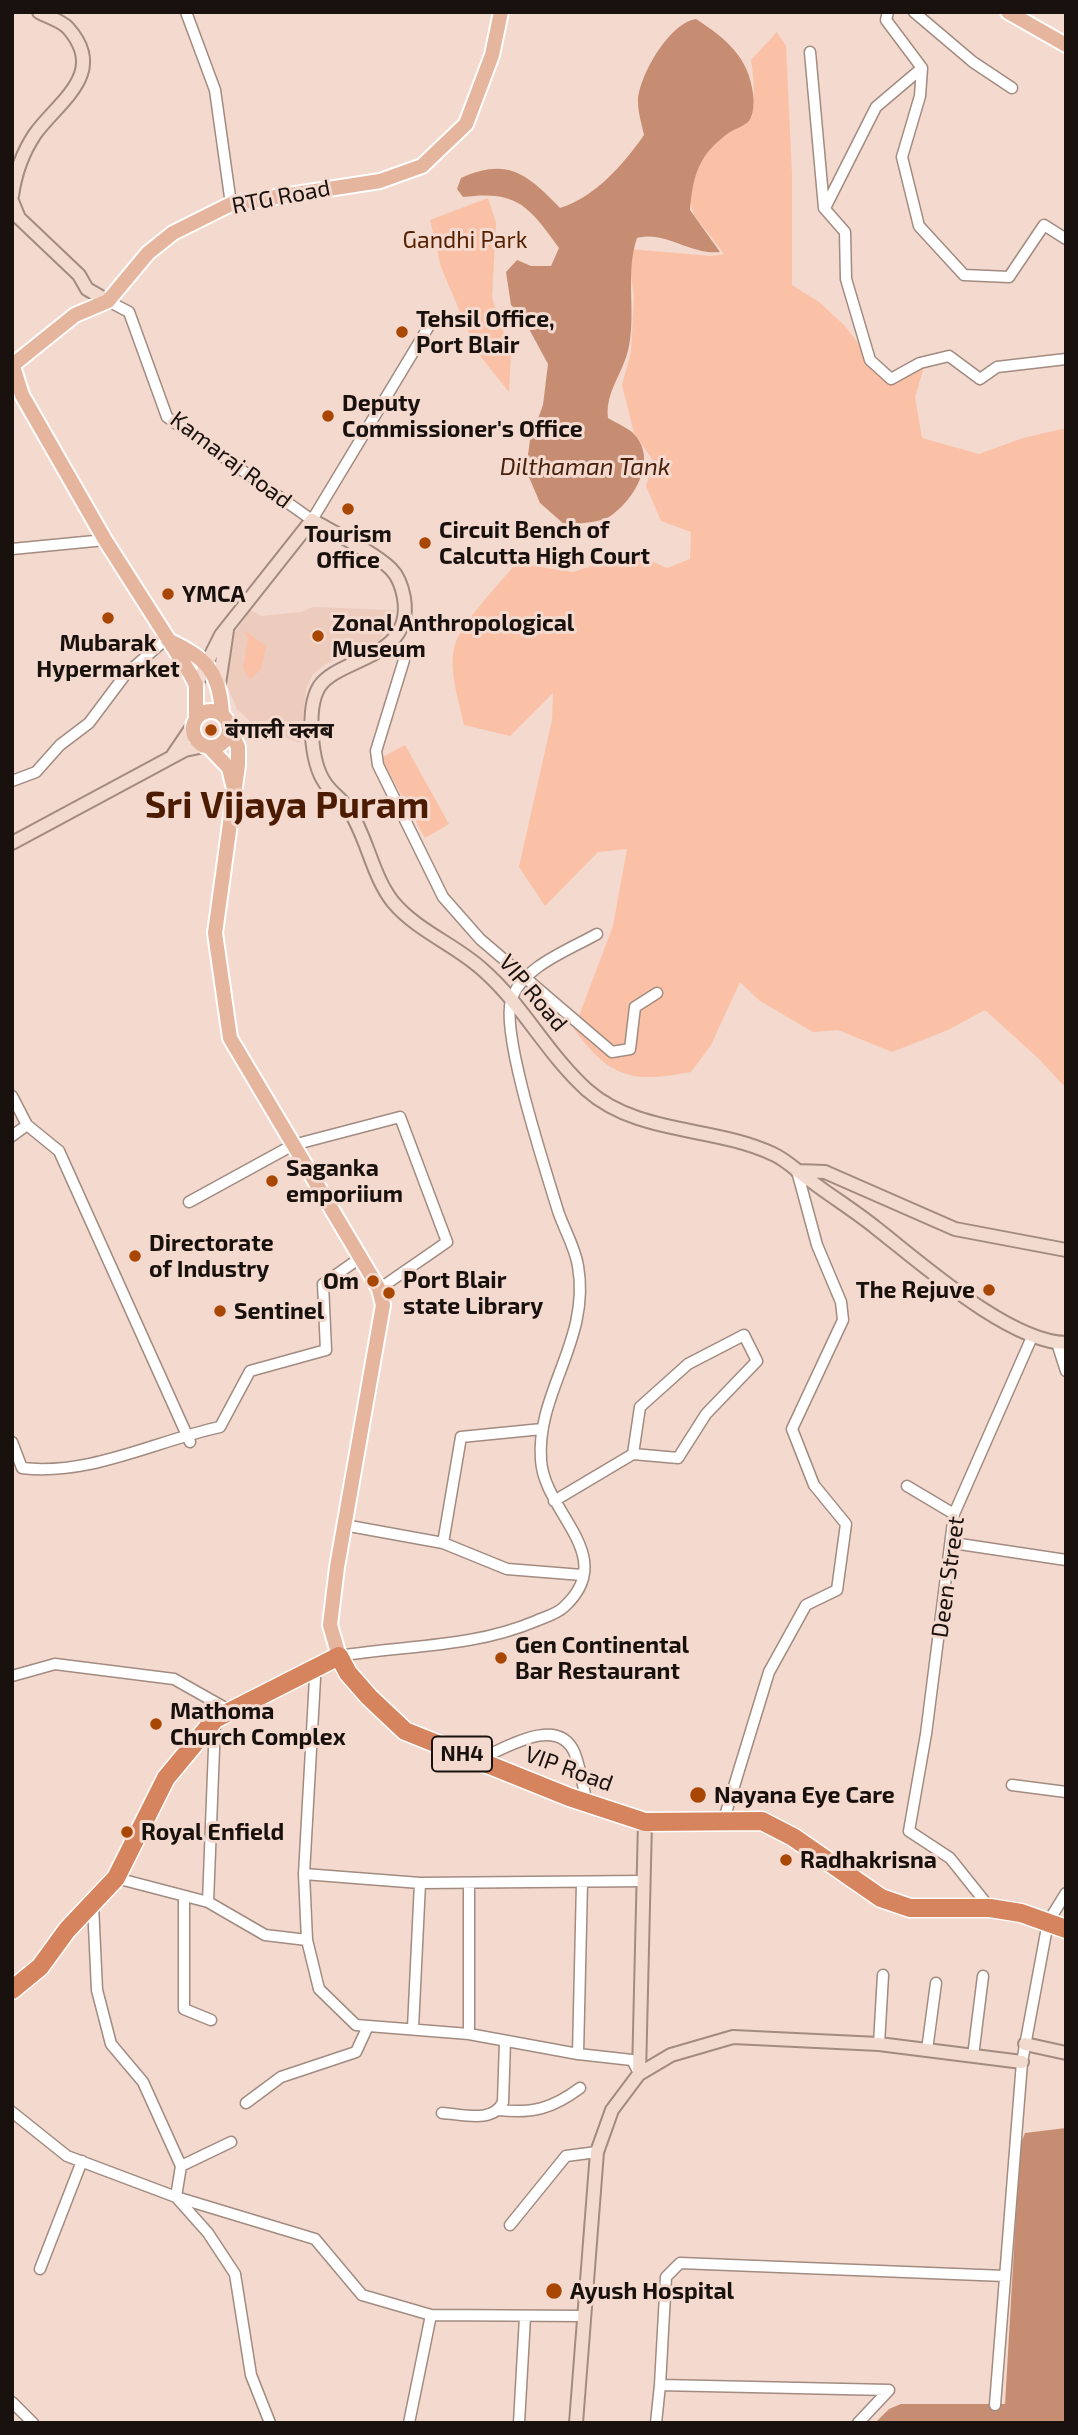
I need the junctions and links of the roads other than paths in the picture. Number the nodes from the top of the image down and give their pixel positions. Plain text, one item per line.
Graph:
1 (186, 12) edge
2 (501, 12) edge
3 (888, 12) edge
4 (914, 12) edge
5 (1008, 12) edge
6 (48, 15) edge
7 (1066, 45) edge
8 (810, 52) dead end
9 (922, 68) junction
10 (1012, 88) dead end
11 (12, 195) edge
12 (12, 201) edge
13 (231, 204) junction
14 (824, 208) junction
15 (1066, 239) edge
16 (108, 301) junction
17 (432, 321) dead end
18 (1066, 359) edge
19 (13, 363) edge
20 (312, 520) junction
21 (105, 540) junction
22 (12, 549) edge
23 (227, 627) junction
24 (166, 639) junction
25 (383, 650) junction
26 (204, 662) junction
27 (219, 684) junction
28 (196, 685) junction
29 (195, 721) junction
30 (225, 721) junction
31 (207, 746) junction
32 (170, 758) junction
33 (12, 781) edge
34 (234, 786) junction
35 (12, 843) edge
36 (597, 934) dead end
37 (525, 976) junction
38 (657, 993) dead end
39 (512, 998) junction
40 (12, 1096) edge
41 (27, 1125) junction
42 (12, 1136) edge
43 (293, 1145) junction
44 (797, 1171) junction
45 (189, 1202) dead end
46 (1066, 1250) edge
47 (360, 1258) junction
48 (379, 1289) junction
49 (1032, 1337) junction
50 (1061, 1343) edge
51 (1066, 1371) edge
52 (542, 1429) junction
53 (188, 1438) junction
54 (12, 1442) edge
55 (633, 1454) junction
56 (907, 1486) dead end
57 (554, 1501) junction
58 (954, 1514) junction
59 (344, 1525) junction
60 (953, 1543) junction
61 (443, 1544) junction
62 (1066, 1560) edge
63 (582, 1574) junction
64 (339, 1656) junction
65 (312, 1669) junction
66 (12, 1676) edge
67 (222, 1714) junction
68 (477, 1760) junction
69 (1012, 1785) dead end
70 (1066, 1792) edge
71 (587, 1803) junction
72 (724, 1819) junction
73 (645, 1822) junction
74 (304, 1874) junction
75 (117, 1878) junction
76 (644, 1881) junction
77 (420, 1883) junction
78 (469, 1884) junction
79 (582, 1884) junction
80 (1066, 1893) edge
81 (184, 1896) junction
82 (208, 1902) junction
83 (93, 1905) junction
84 (990, 1908) junction
85 (1048, 1922) junction
86 (1066, 1929) edge
87 (307, 1940) junction
88 (883, 1975) dead end
89 (983, 1976) dead end
90 (936, 1983) dead end
91 (12, 1990) edge
92 (211, 2020) dead end
93 (368, 2026) junction
94 (414, 2028) junction
95 (469, 2034) junction
96 (505, 2041) junction
97 (879, 2044) junction
98 (1025, 2044) junction
99 (927, 2050) junction
100 (1066, 2053) edge
101 (578, 2054) junction
102 (973, 2056) junction
103 (1022, 2062) junction
104 (639, 2074) junction
105 (580, 2088) dead end
106 (246, 2103) dead end
107 (499, 2110) junction
108 (12, 2112) edge
109 (442, 2113) dead end
110 (231, 2142) dead end
111 (597, 2152) junction
112 (82, 2161) junction
113 (181, 2166) junction
114 (176, 2197) junction
115 (510, 2225) dead end
116 (40, 2269) dead end
117 (1005, 2276) junction
118 (431, 2315) junction
119 (584, 2316) junction
120 (525, 2317) junction
121 (660, 2385) junction
122 (12, 2402) edge
123 (995, 2405) dead end
124 (33, 2423) edge
125 (270, 2423) edge
126 (409, 2423) edge
127 (519, 2423) edge
128 (576, 2423) edge
129 (656, 2423) edge
130 (858, 2423) edge

1 - 13 street
2 - 13 main road, RTG Road
3 - 9 street
4 - 10 street
5 - 7 main road
6 - 11 main road
8 - 14 street
9 - 14 street
9 - 15 street
12 - 16 main road, Kamaraj Road
13 - 16 main road, RTG Road
14 - 18 street
16 - 19 main road, RTG Road
16 - 20 street, Kamaraj Road
17 - 20 street
19 - 21 main road
20 - 23 main road
20 - 25 main road
21 - 22 street
21 - 24 main road
23 - 26 main road
23 - 27 main road
24 - 26 main road
24 - 28 main road
24 - 33 street
25 - 37 street
25 - 39 main road, VIP Road
26 - 27 main road
26 - 28 main road
27 - 28 main road
27 - 30 main road
28 - 29 main road
29 - 30 main road
29 - 31 main road
29 - 32 main road
30 - 31 main road
30 - 34 main road
31 - 32 main road
31 - 34 main road
32 - 35 main road
34 - 43 main road
36 - 37 street
37 - 38 street
37 - 39 street
39 - 44 main road, VIP Road
39 - 52 street
40 - 41 street
41 - 42 street
41 - 53 street
43 - 45 street
43 - 47 main road
43 - 48 street
44 - 46 main road
44 - 49 main road, VIP Road
44 - 72 street
47 - 48 main road
47 - 53 street
48 - 59 main road
49 - 50 main road, VIP Road
49 - 58 street, Deen Street
50 - 51 street
52 - 57 street
52 - 61 street
53 - 54 street
55 - 55 street
55 - 57 street
56 - 58 street
57 - 63 street
58 - 60 street, Deen Street
59 - 61 street
59 - 64 main road
60 - 62 street
60 - 84 street, Deen Street
61 - 63 street
63 - 64 street
64 - 65 highway
64 - 68 highway, VIP Road / NH4
65 - 67 highway
65 - 74 street
66 - 67 street
67 - 75 highway
67 - 82 street
68 - 71 highway, VIP Road / NH4
68 - 71 street
69 - 70 street
71 - 73 highway, VIP Road / NH4
72 - 73 highway, VIP Road / NH4
72 - 84 highway, VIP Road / NH4
73 - 76 main road
74 - 77 street
74 - 87 street
75 - 81 street
75 - 83 highway
76 - 79 street
76 - 104 main road
77 - 78 street
77 - 94 street
78 - 79 street
78 - 95 street
79 - 101 street
80 - 85 street
81 - 82 street
81 - 92 street
82 - 87 street
83 - 91 highway
83 - 113 street
84 - 85 highway, VIP Road / NH4
85 - 86 highway, VIP Road / NH4
85 - 98 street
87 - 93 street
88 - 97 street
89 - 102 street
90 - 99 street
93 - 94 street
93 - 106 street
94 - 95 street
95 - 96 street
96 - 101 street
96 - 107 street
97 - 99 main road
97 - 104 main road
98 - 100 main road
98 - 103 street
99 - 102 main road
101 - 104 street
102 - 103 main road
103 - 117 street
104 - 111 main road
105 - 107 street
107 - 109 street
108 - 112 street
110 - 113 street
111 - 115 street
111 - 119 main road
112 - 114 street
112 - 116 street
113 - 114 street
114 - 118 street
114 - 125 street
117 - 121 street
117 - 123 street
118 - 120 street
118 - 126 street
119 - 120 street
119 - 128 main road
120 - 127 street
121 - 129 street
121 - 130 street
122 - 124 street

